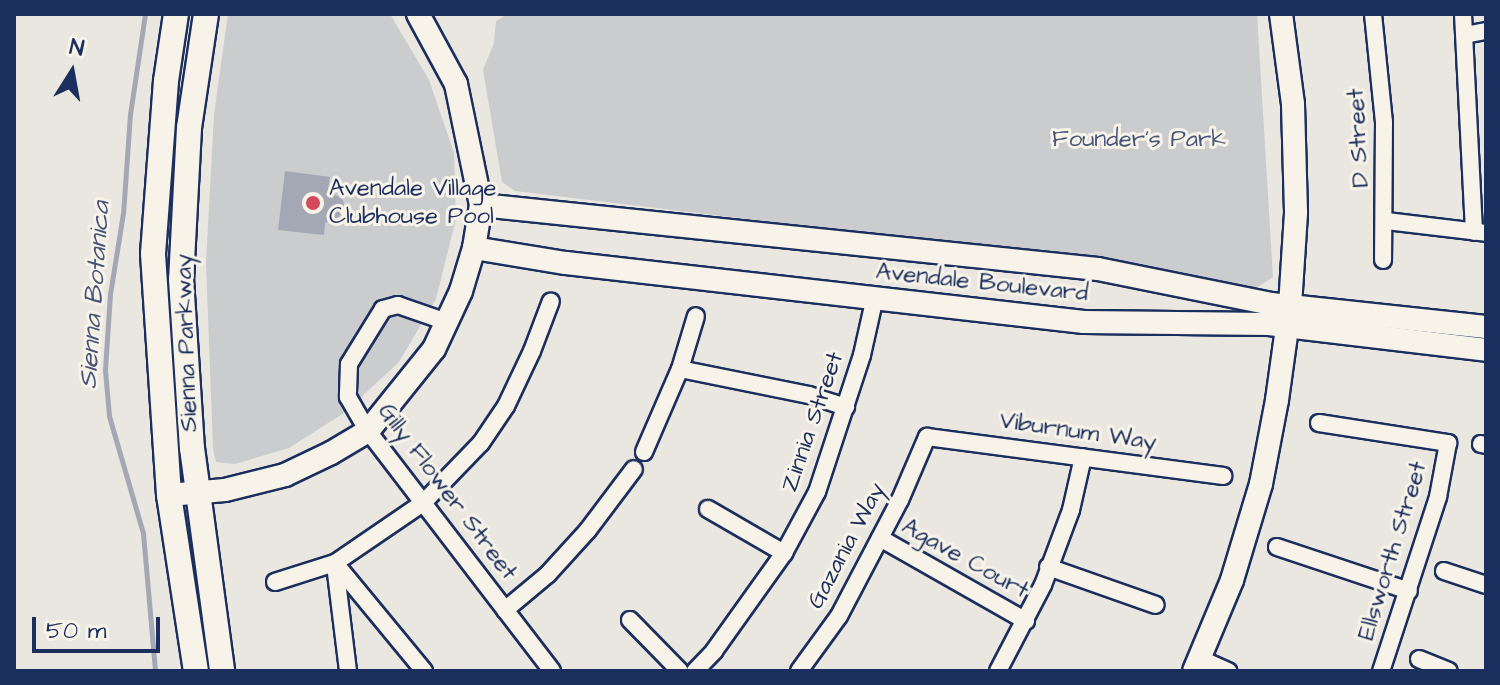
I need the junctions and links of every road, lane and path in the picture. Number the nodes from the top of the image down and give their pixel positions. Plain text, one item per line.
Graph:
1 (176, 14) edge
2 (206, 14) edge
3 (418, 14) edge
4 (1281, 14) edge
5 (1373, 14) edge
6 (1463, 14) edge
7 (1486, 31) edge
8 (1465, 35) junction
9 (481, 205) junction
10 (1386, 221) junction
11 (1480, 233) edge
12 (474, 248) junction
13 (1383, 260) dead end
14 (875, 297) junction
15 (551, 301) dead end
16 (696, 316) dead end
17 (1288, 316) junction
18 (447, 322) junction
19 (1486, 327) edge
20 (1486, 350) edge
21 (680, 369) junction
22 (846, 407) junction
23 (1319, 423) dead end
24 (368, 431) junction
25 (927, 437) joint
26 (644, 452) dead end
27 (1083, 457) junction
28 (634, 469) dead end
29 (1223, 476) dead end
30 (198, 493) junction
31 (169, 495) junction
32 (423, 503) junction
33 (708, 509) dead end
34 (880, 538) junction
35 (1277, 547) dead end
36 (784, 553) junction
37 (335, 563) junction
38 (1048, 567) junction
39 (1444, 571) dead end
40 (275, 582) dead end
41 (1486, 585) edge
42 (1409, 591) junction
43 (1156, 605) dead end
44 (505, 610) junction
45 (630, 620) dead end
46 (1026, 621) junction
47 (1419, 659) dead end
48 (1197, 665) edge
49 (196, 671) edge
50 (222, 671) edge
51 (348, 671) edge
52 (424, 671) edge
53 (552, 671) edge
54 (680, 671) edge
55 (695, 671) edge
56 (799, 671) edge
57 (998, 671) edge
58 (1228, 671) edge
59 (1381, 671) edge
60 (1449, 671) edge

1 - 31 main road, Sienna Parkway
2 - 30 main road, Sienna Parkway
3 - 9 street
4 - 17 street
5 - 10 street, D Street
6 - 8 street
7 - 8 street
8 - 11 street
9 - 12 street
9 - 17 street, Avendale Boulevard
10 - 11 street
10 - 13 street, D Street
12 - 14 street, Avendale Boulevard
12 - 18 street
14 - 17 street, Avendale Boulevard
14 - 22 street, Zinnia Street
15 - 32 street
16 - 21 street
17 - 19 street, Avendale Boulevard
17 - 20 street, Avendale Boulevard
17 - 48 street
18 - 24 street
18 - 24 street, Gilly Flower Street
21 - 22 street
21 - 26 street
22 - 36 street, Zinnia Street
23 - 42 street, Ellsworth Street
24 - 30 street
24 - 32 street, Gilly Flower Street
25 - 27 street, Viburnum Way
25 - 34 street, Gazania Way
27 - 29 street, Viburnum Way
27 - 38 street
28 - 44 street
30 - 31 street
30 - 50 main road, Sienna Parkway
31 - 49 main road, Sienna Parkway
32 - 37 street
32 - 44 street, Gilly Flower Street
33 - 36 street
34 - 46 street, Agave Court
34 - 56 street, Gazania Way
35 - 42 street
36 - 55 street, Zinnia Street
37 - 40 street
37 - 51 street
37 - 52 street
38 - 43 street
38 - 46 street
39 - 41 street
42 - 59 street, Ellsworth Street
44 - 53 street, Gilly Flower Street
45 - 54 street
46 - 57 street
47 - 60 street
48 - 58 street

